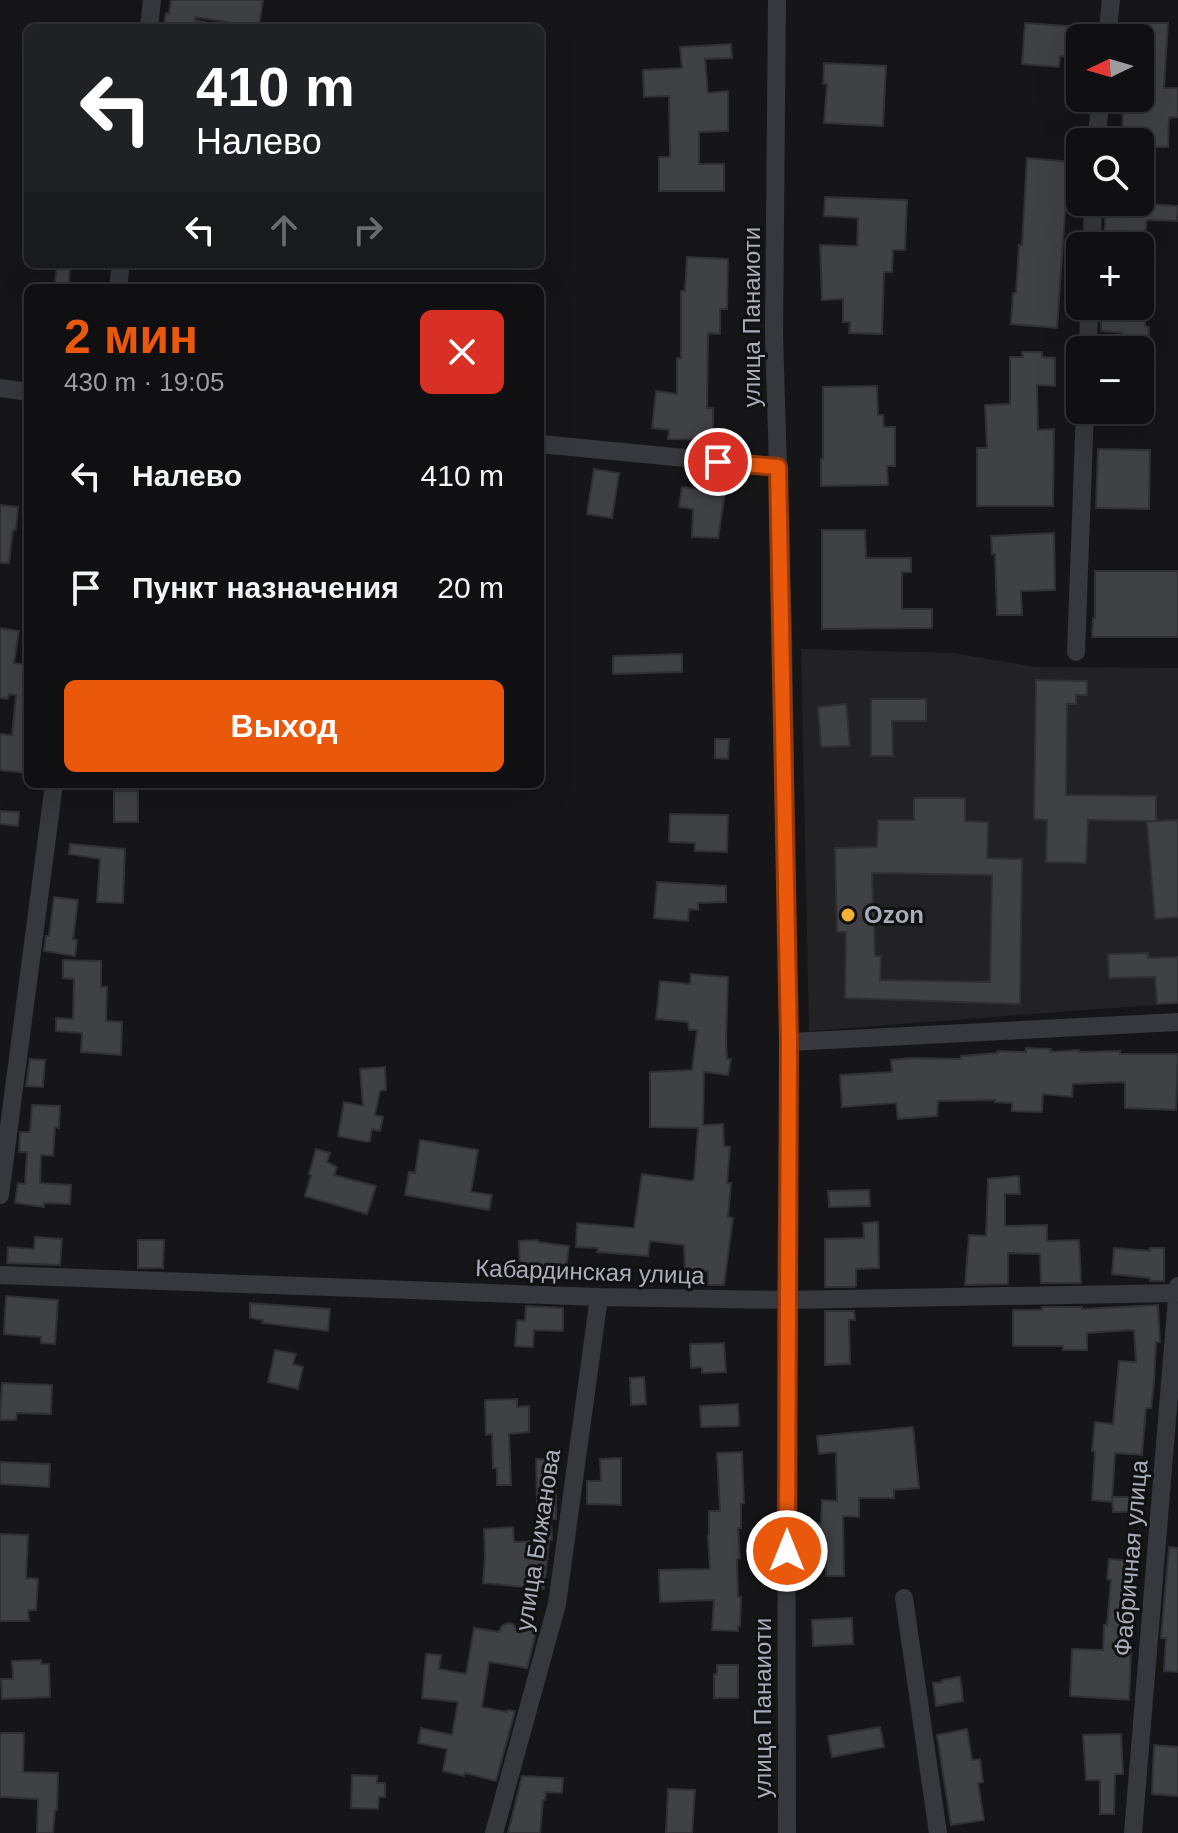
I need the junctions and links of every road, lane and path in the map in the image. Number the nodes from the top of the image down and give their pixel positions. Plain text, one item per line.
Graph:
1 (152, 0) edge
2 (777, 0) edge
3 (1111, 0) edge
4 (149, 24) edge
5 (1108, 24) edge
6 (0, 388) edge
7 (24, 391) edge
8 (1084, 424) edge
9 (544, 444) edge
10 (778, 467) junction
11 (1076, 652) dead end
12 (53, 788) edge
13 (1178, 1022) edge
14 (789, 1042) junction
15 (0, 1195) edge
16 (0, 1275) edge
17 (1178, 1286) edge
18 (1178, 1293) edge
19 (599, 1297) junction
20 (786, 1300) junction
21 (904, 1598) dead end
22 (494, 1833) edge
23 (787, 1833) edge
24 (938, 1833) edge
25 (1133, 1833) edge

1 - 4 street
2 - 10 street, улица Панаиоти
3 - 5 street
6 - 7 street
8 - 11 street
9 - 10 street
10 - 14 street, улица Панаиоти
12 - 15 street
13 - 14 street
14 - 20 street, улица Панаиоти
16 - 19 street, Кабардинская улица
17 - 18 street, Фабричная улица
18 - 20 street, Кабардинская улица
18 - 25 street, Фабричная улица
19 - 20 street, Кабардинская улица
19 - 22 street, улица Бижанова
20 - 23 street, улица Панаиоти
21 - 24 street

